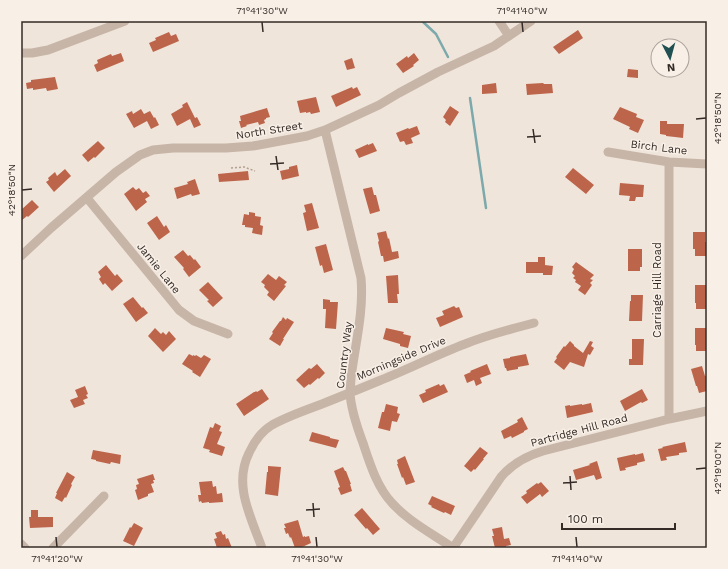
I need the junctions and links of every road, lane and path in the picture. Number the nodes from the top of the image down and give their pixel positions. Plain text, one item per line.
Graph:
1 (125, 21) edge
2 (499, 21) edge
3 (531, 21) edge
4 (509, 36) junction
5 (21, 53) edge
6 (325, 130) junction
7 (608, 152) dead end
8 (669, 162) junction
9 (707, 164) edge
10 (232, 168) dead end
11 (255, 171) dead end
12 (87, 198) junction
13 (21, 256) edge
14 (534, 323) dead end
15 (228, 334) dead end
16 (350, 393) junction
17 (707, 411) edge
18 (669, 419) junction
19 (104, 496) dead end
20 (21, 544) edge
21 (25, 548) edge
22 (53, 548) edge
23 (262, 548) edge
24 (453, 548) edge

1 - 5 street
2 - 4 street
3 - 4 street, North Street
4 - 6 street, North Street
6 - 12 street, North Street
6 - 16 street, Country Way
7 - 8 street, Birch Lane
8 - 9 street, Birch Lane
8 - 18 street, Carriage Hill Road
10 - 11 path
12 - 13 street, North Street
12 - 15 street, Jamie Lane
14 - 16 street, Morningside Drive
16 - 23 street, Morningside Drive
16 - 24 street, Country Way
17 - 18 street, Partridge Hill Road
18 - 24 street, Partridge Hill Road
19 - 22 street
20 - 21 street

